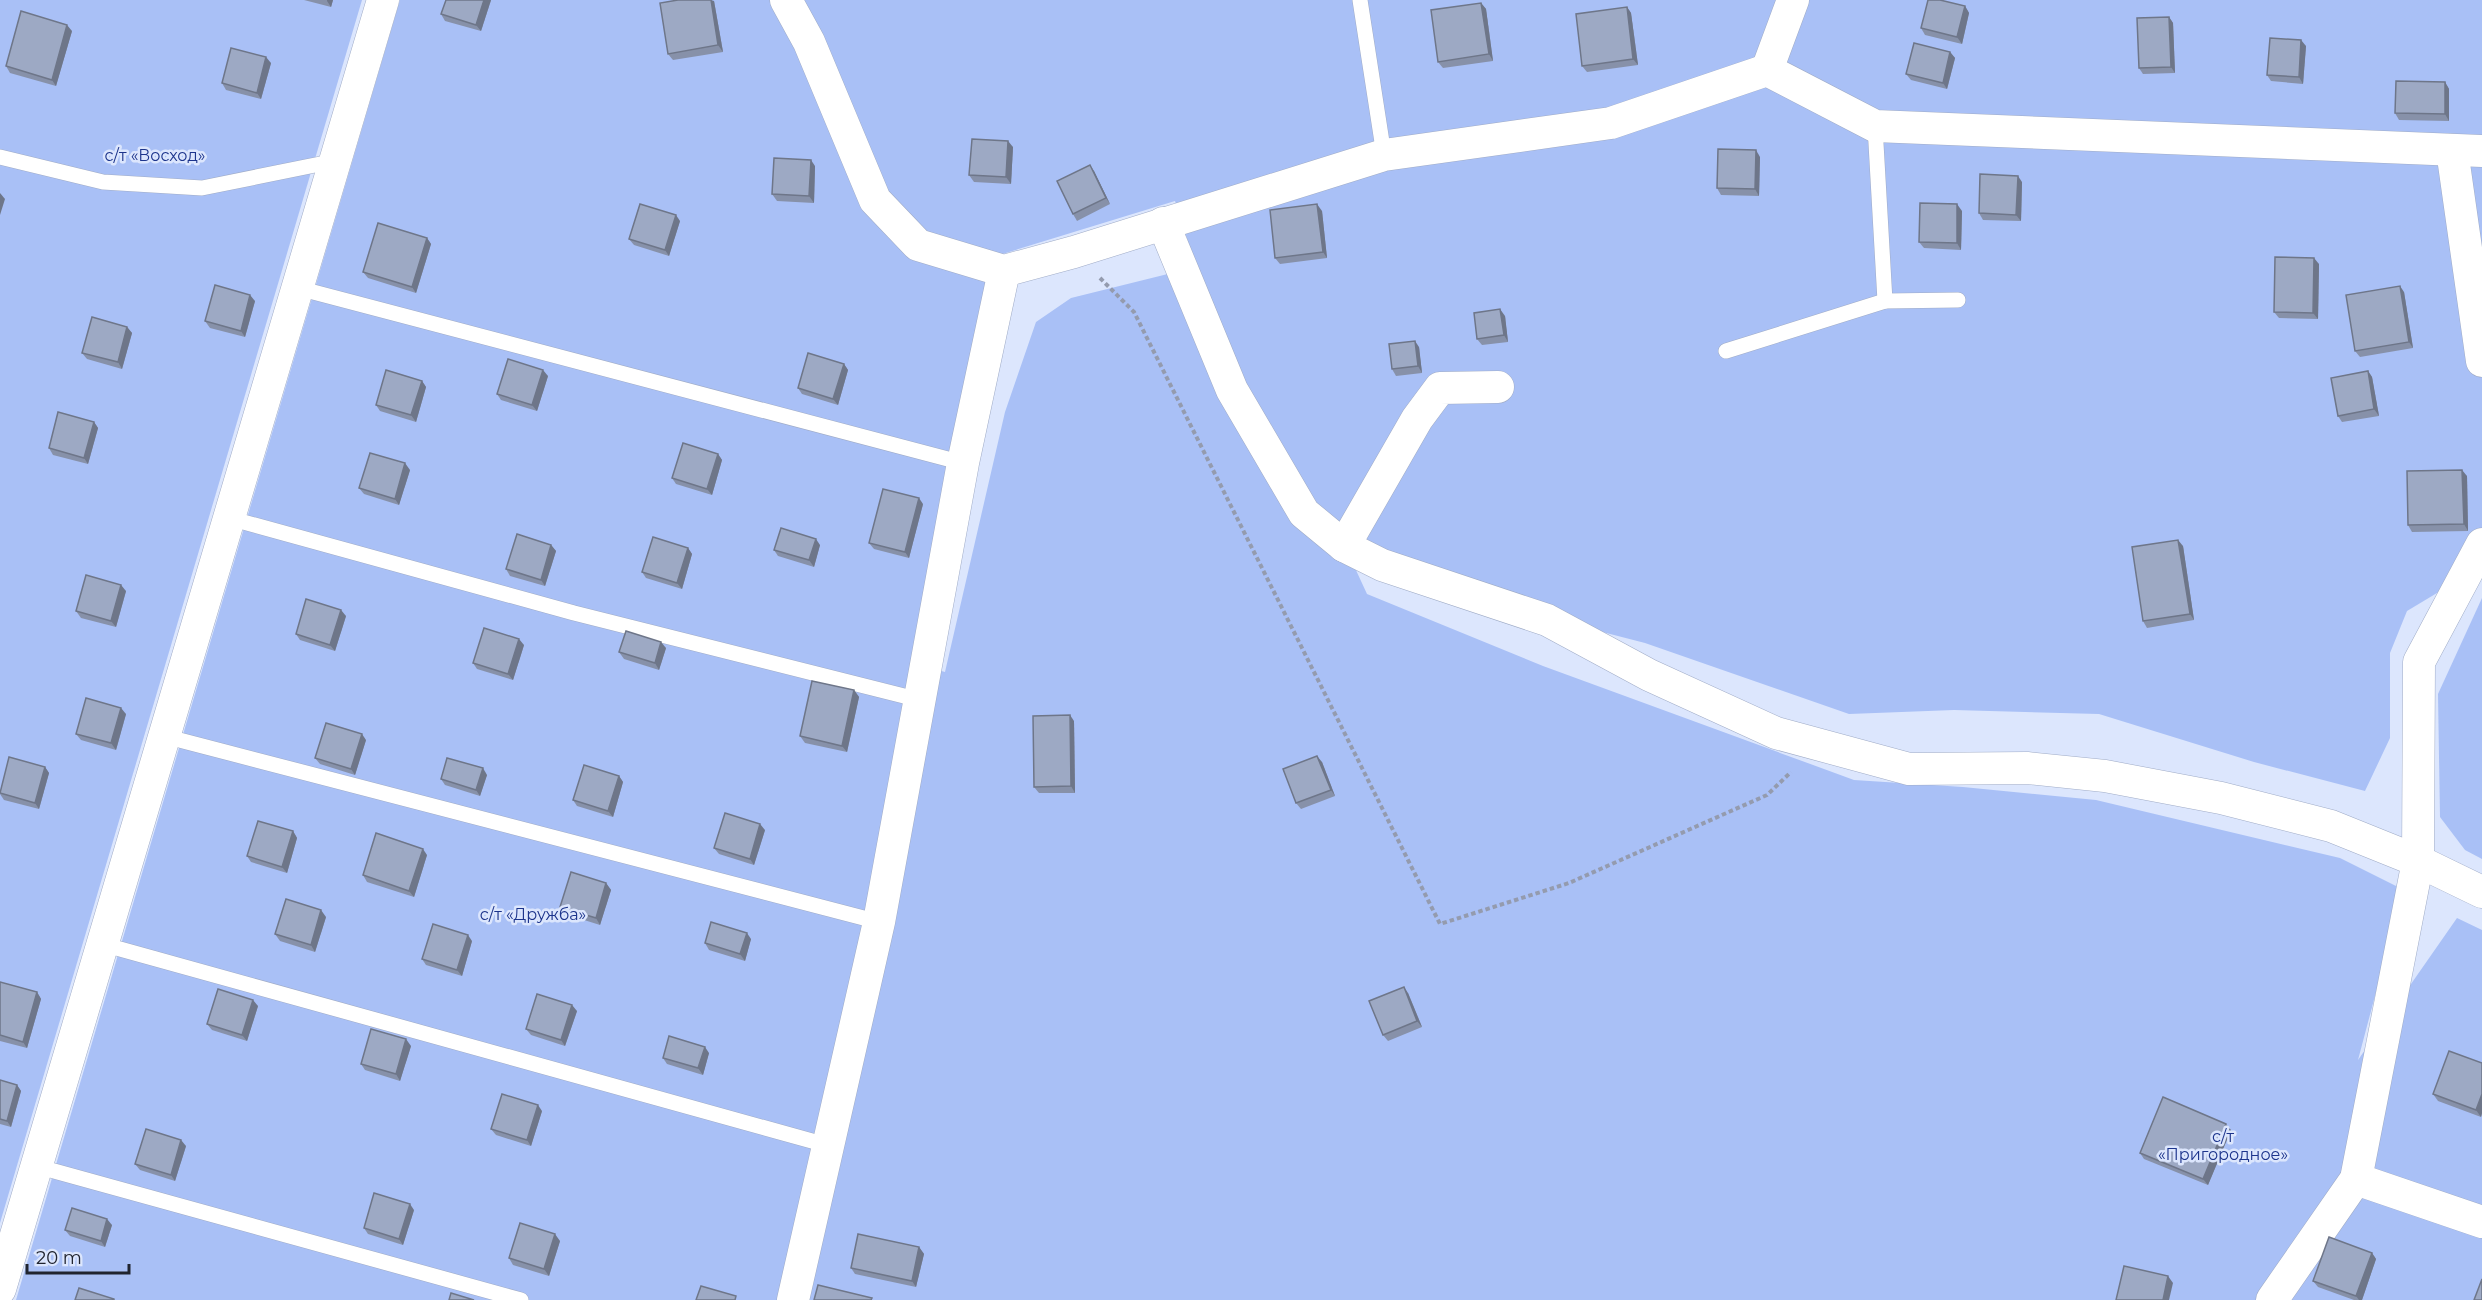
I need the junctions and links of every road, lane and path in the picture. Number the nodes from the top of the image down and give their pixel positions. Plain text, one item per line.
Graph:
1 (383, 0) edge
2 (786, 0) edge
3 (1360, 0) edge
4 (1793, 0) edge
5 (1767, 70) junction
6 (1875, 126) junction
7 (2467, 151) edge
8 (1384, 155) junction
9 (0, 157) edge
10 (335, 161) junction
11 (1163, 223) junction
12 (1074, 252) junction
13 (1004, 271) junction
14 (298, 288) junction
15 (1958, 300) dead end
16 (1885, 301) junction
17 (1726, 351) dead end
18 (2482, 362) edge
19 (1498, 387) dead end
20 (963, 463) junction
21 (229, 518) junction
22 (2482, 544) edge
23 (1344, 546) junction
24 (920, 700) junction
25 (164, 736) junction
26 (1820, 745) junction
27 (2418, 861) junction
28 (2482, 892) edge
29 (879, 922) junction
30 (102, 944) junction
31 (830, 1146) junction
32 (36, 1166) junction
33 (2356, 1179) junction
34 (2482, 1222) edge
35 (0, 1289) edge
36 (521, 1300) edge
37 (793, 1300) edge
38 (2272, 1300) edge

1 - 10 street
2 - 13 street
3 - 8 lane
4 - 5 street
5 - 6 street
5 - 8 street
6 - 7 street
6 - 16 lane
7 - 18 street
8 - 11 street
9 - 10 lane
10 - 14 street
11 - 12 street
11 - 23 street
12 - 13 street
12 - 26 path
13 - 20 street
14 - 20 lane
14 - 21 street
15 - 16 lane
16 - 17 lane
19 - 23 street
20 - 24 street
21 - 24 lane
21 - 25 street
22 - 27 street
23 - 26 street
24 - 29 street
25 - 29 lane
25 - 30 street
26 - 27 street
27 - 28 street
27 - 33 street
29 - 31 street
30 - 31 lane
30 - 32 street
31 - 37 street
32 - 35 street
32 - 36 lane
33 - 34 street
33 - 38 street

